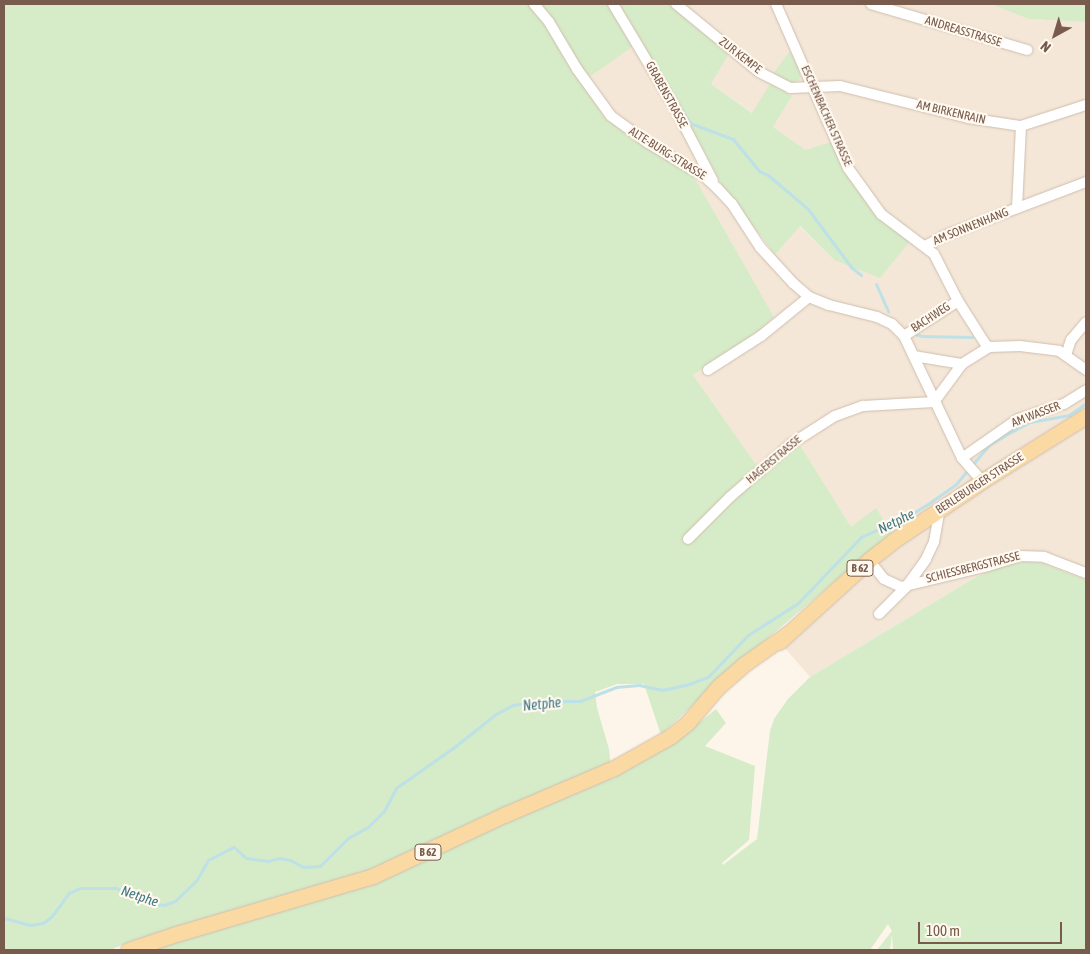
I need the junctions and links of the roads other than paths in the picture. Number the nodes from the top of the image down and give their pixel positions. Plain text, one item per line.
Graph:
1 (534, 4) edge
2 (613, 4) edge
3 (676, 4) edge
4 (776, 4) edge
5 (870, 4) edge
6 (1026, 50) dead end
7 (813, 87) junction
8 (1086, 105) edge
9 (1022, 126) junction
10 (1086, 182) edge
11 (717, 188) junction
12 (1017, 208) junction
13 (925, 246) junction
14 (809, 297) junction
15 (958, 301) junction
16 (1086, 322) edge
17 (904, 336) junction
18 (989, 347) junction
19 (1066, 354) junction
20 (914, 356) junction
21 (962, 364) junction
22 (708, 370) dead end
23 (1086, 370) edge
24 (1086, 390) edge
25 (934, 402) junction
26 (1086, 416) edge
27 (964, 460) junction
28 (979, 477) junction
29 (940, 509) junction
30 (688, 539) dead end
31 (869, 560) junction
32 (1086, 573) edge
33 (906, 587) junction
34 (879, 614) dead end
35 (128, 950) edge

1 - 11 street, ALTE-BURG-STRASSE
2 - 11 street, GRABENSTRASSE
3 - 7 street, ZUR KEMPE
4 - 7 street, ESCHENBACHER STRASSE
5 - 6 street, ANDREASSTRASSE
7 - 9 street, AM BIRKENRAIN
7 - 13 street, ESCHENBACHER STRASSE
8 - 9 street, AM BIRKENRAIN
9 - 12 street, AM SONNENHANG
10 - 12 street, AM SONNENHANG
11 - 14 street, ALTE-BURG-STRASSE
12 - 13 street, AM SONNENHANG
13 - 15 street, ESCHENBACHER STRASSE
14 - 17 street, ALTE-BURG-STRASSE
14 - 22 street
15 - 17 street, BACHWEG
15 - 18 street, ESCHENBACHER STRASSE
16 - 19 street
17 - 20 street, ALTE-BURG-STRASSE
18 - 19 street
18 - 21 street
19 - 23 street
20 - 21 street
20 - 25 street, ALTE-BURG-STRASSE
21 - 25 street
24 - 27 street, AM WASSER
25 - 27 street, ALTE-BURG-STRASSE
25 - 30 street, HAGERSTRASSE
26 - 28 main road, BERLEBURGER STRASSE / B 62
27 - 28 street, ALTE-BURG-STRASSE
28 - 29 main road, BERLEBURGER STRASSE / B 62
29 - 31 main road, BERLEBURGER STRASSE / B 62
29 - 33 street
31 - 33 street
31 - 35 main road, BERLEBURGER STRASSE / B 62
32 - 33 street, SCHIESSBERGSTRASSE
33 - 34 street

